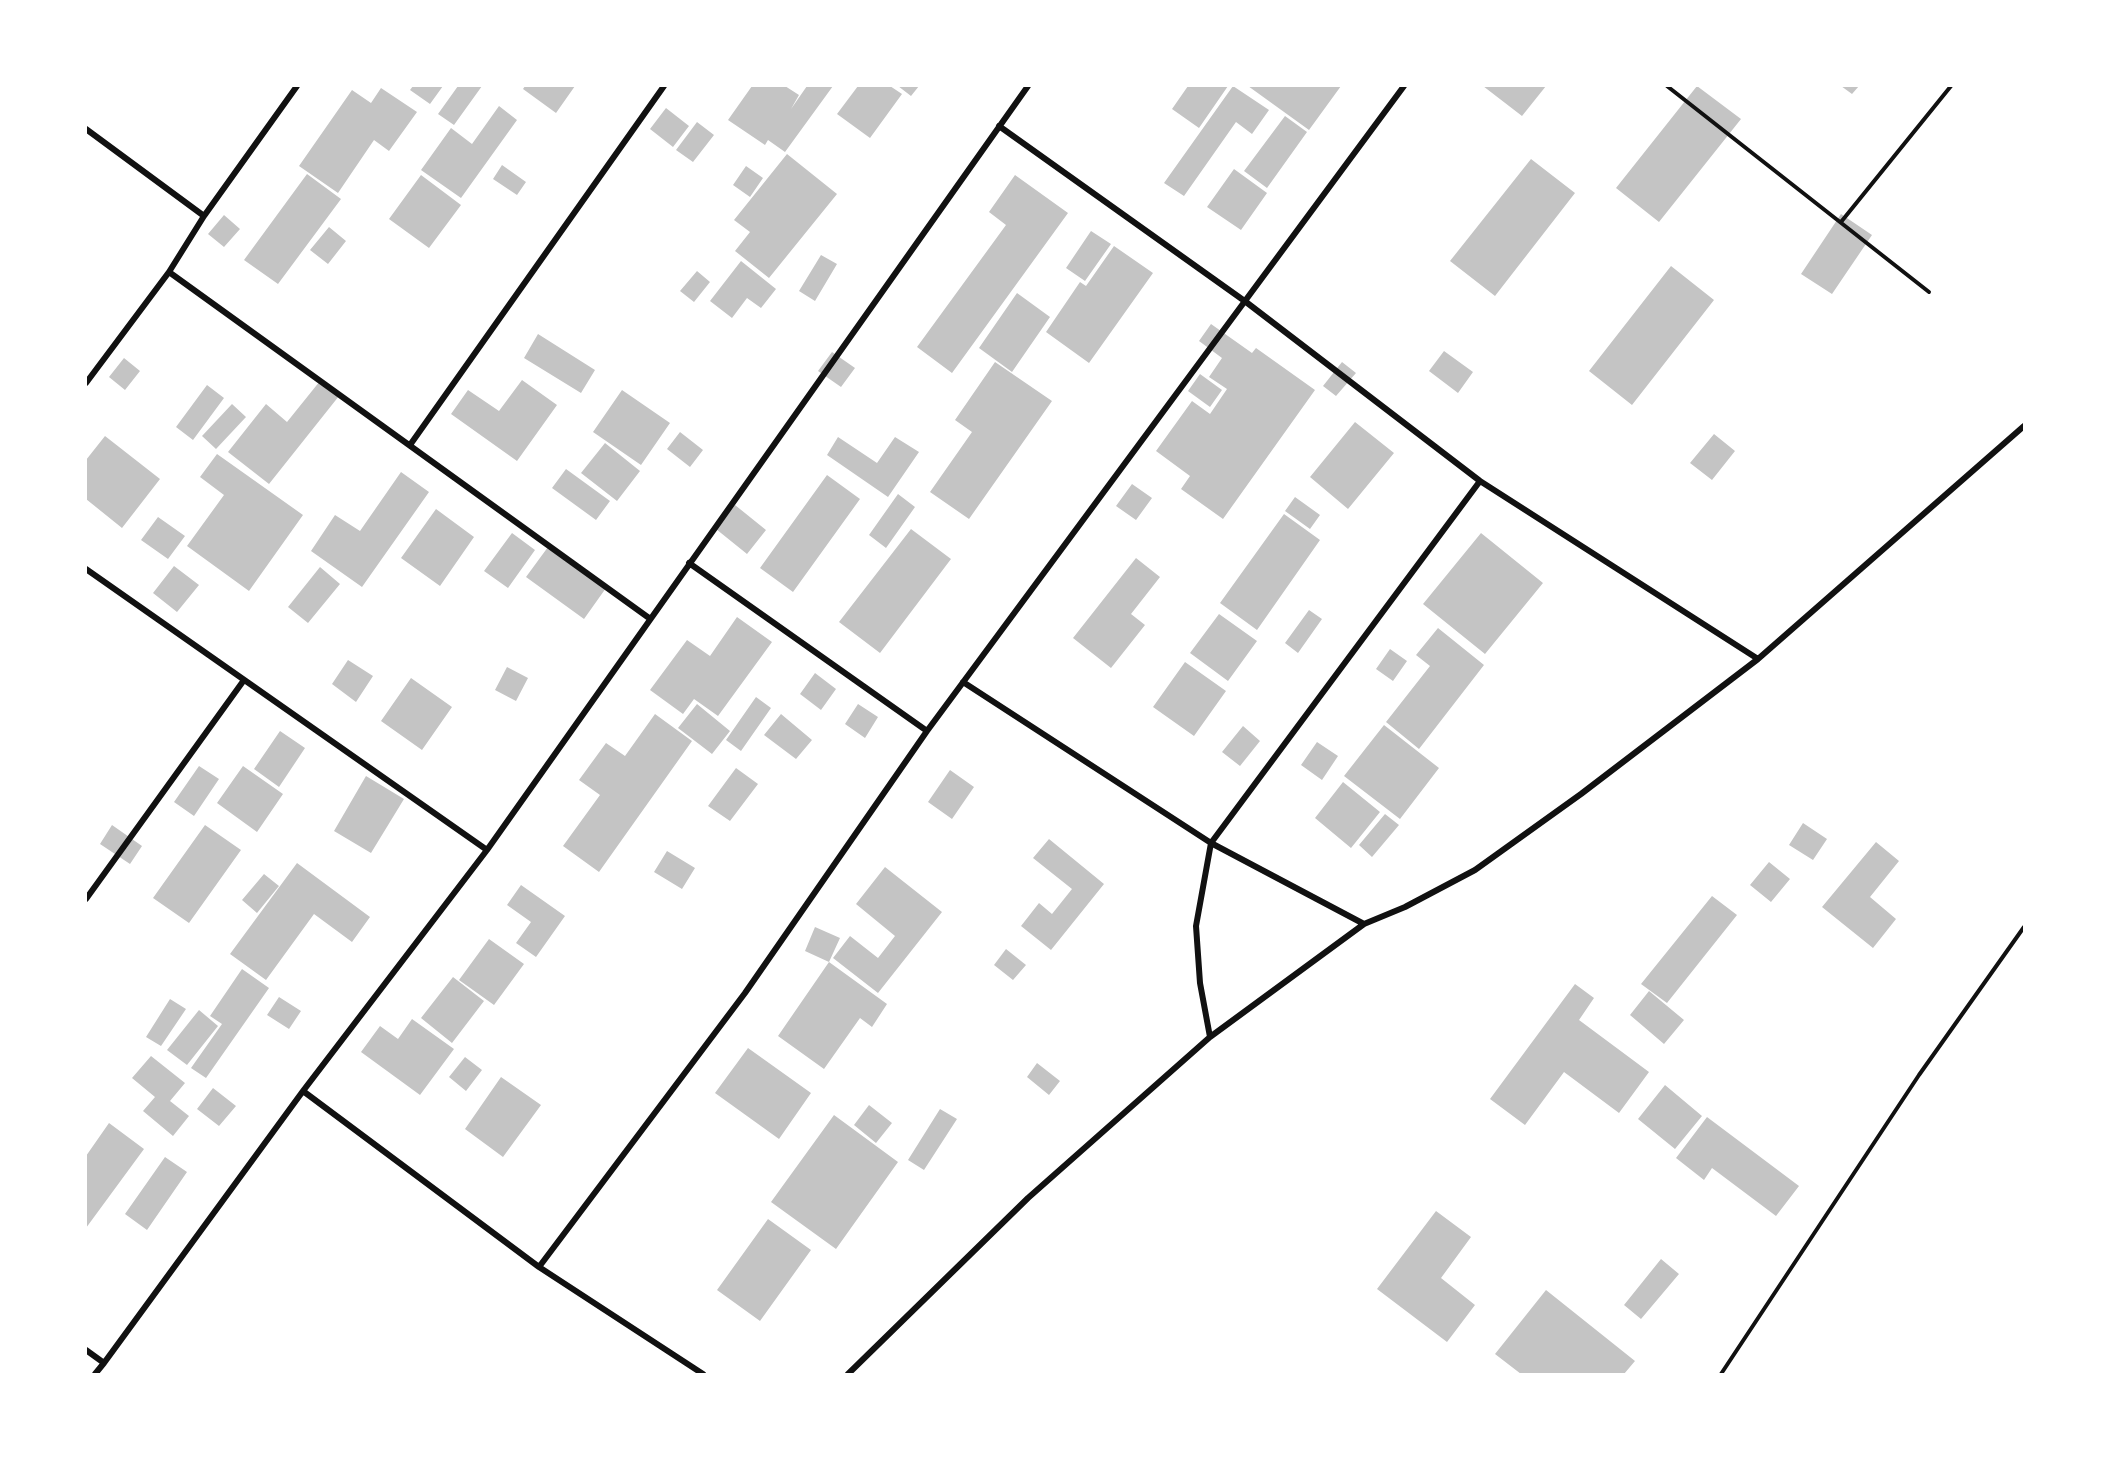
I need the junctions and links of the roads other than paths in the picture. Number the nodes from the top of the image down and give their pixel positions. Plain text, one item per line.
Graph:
1 (297, 86) edge
2 (664, 86) edge
3 (1028, 86) edge
4 (1404, 86) edge
5 (999, 126) junction
6 (86, 129) edge
7 (204, 216) junction
8 (169, 272) junction
9 (1246, 302) junction
10 (86, 383) edge
11 (2025, 426) edge
12 (410, 445) junction
13 (1480, 481) junction
14 (689, 562) junction
15 (86, 568) edge
16 (650, 618) junction
17 (1758, 658) junction
18 (244, 680) junction
19 (963, 682) junction
20 (927, 731) junction
21 (1211, 843) junction
22 (487, 850) junction
23 (86, 899) edge
24 (1364, 924) junction
25 (1210, 1037) junction
26 (303, 1091) junction
27 (539, 1267) junction
28 (86, 1350) edge
29 (104, 1363) junction
30 (96, 1374) edge
31 (703, 1374) edge
32 (848, 1374) edge

1 - 7 street
2 - 12 street
3 - 5 street
4 - 9 street
5 - 9 street
5 - 14 street
6 - 7 street
7 - 8 street
8 - 10 street
8 - 12 street
9 - 13 street
9 - 19 street
11 - 17 street
12 - 16 street
13 - 17 street
13 - 21 street
14 - 16 street
14 - 20 street
15 - 18 street
16 - 22 street
17 - 24 street
18 - 22 street
18 - 23 street
19 - 20 street
19 - 21 street
20 - 27 street
21 - 24 street
21 - 25 street
22 - 26 street
24 - 25 street
25 - 32 street
26 - 27 street
26 - 29 street
27 - 31 street
28 - 29 street
29 - 30 street

